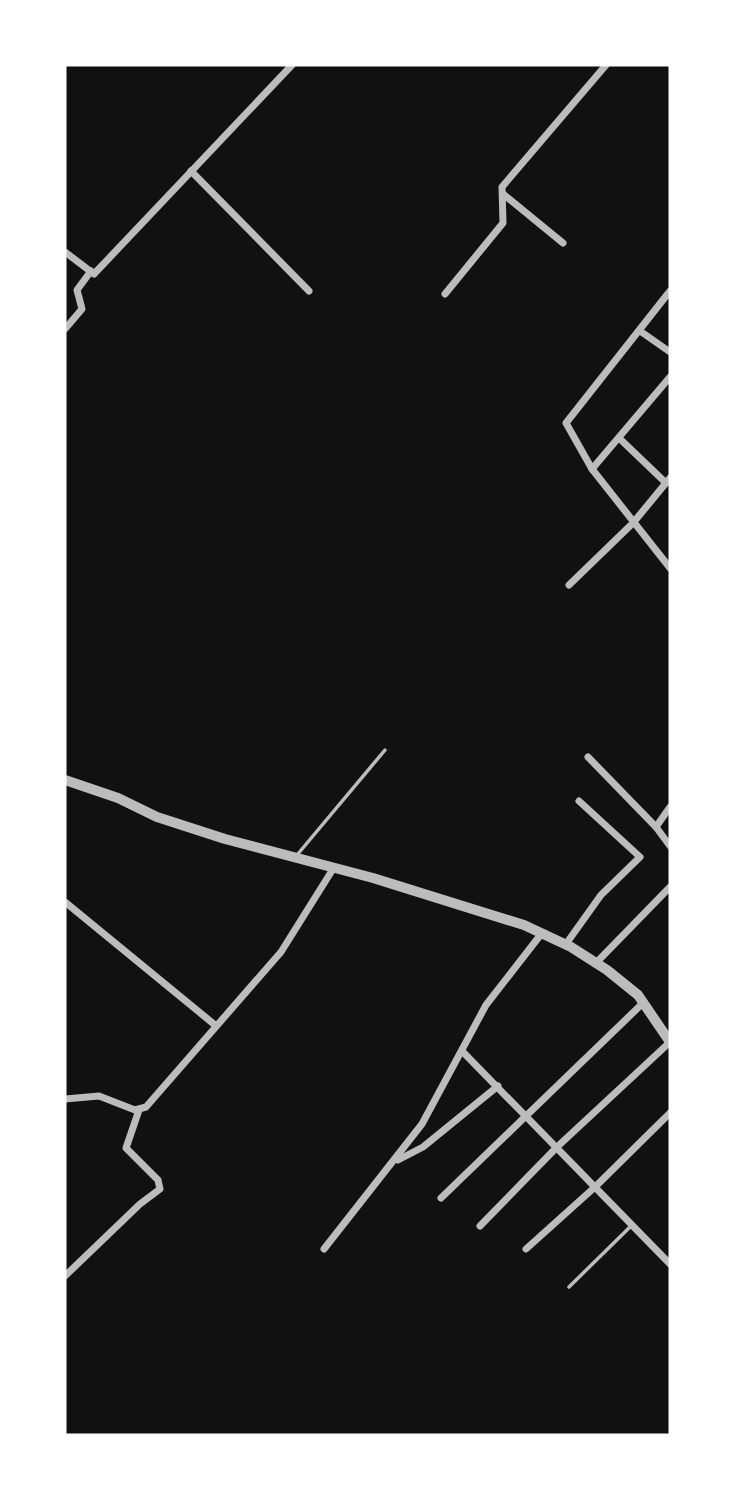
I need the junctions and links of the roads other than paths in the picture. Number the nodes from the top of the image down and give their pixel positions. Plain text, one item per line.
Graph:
1 (292, 65) edge
2 (606, 65) edge
3 (191, 171) junction
4 (502, 194) junction
5 (563, 243) dead end
6 (65, 252) edge
7 (90, 271) junction
8 (309, 291) dead end
9 (670, 291) edge
10 (445, 294) dead end
11 (65, 329) edge
12 (640, 331) junction
13 (670, 352) edge
14 (670, 377) edge
15 (619, 438) junction
16 (592, 470) junction
17 (668, 480) edge
18 (633, 523) junction
19 (670, 568) edge
20 (569, 585) dead end
21 (385, 750) dead end
22 (588, 757) dead end
23 (65, 780) edge
24 (579, 801) dead end
25 (670, 807) edge
26 (656, 827) junction
27 (670, 846) edge
28 (295, 858) junction
29 (333, 869) junction
30 (670, 887) edge
31 (65, 902) edge
32 (542, 933) junction
33 (566, 944) junction
34 (596, 963) junction
35 (643, 1003) junction
36 (215, 1025) junction
37 (670, 1042) edge
38 (463, 1051) junction
39 (498, 1086) junction
40 (65, 1098) edge
41 (139, 1111) junction
42 (670, 1113) edge
43 (527, 1116) junction
44 (557, 1147) junction
45 (395, 1161) junction
46 (595, 1187) junction
47 (441, 1198) dead end
48 (632, 1225) junction
49 (480, 1226) dead end
50 (324, 1249) dead end
51 (526, 1249) dead end
52 (670, 1264) edge
53 (65, 1276) edge
54 (569, 1287) dead end

1 - 3 street
2 - 4 street
3 - 7 street
3 - 8 street
4 - 5 street
4 - 10 street
6 - 7 street
7 - 11 street
9 - 12 street
12 - 13 street
12 - 16 street
14 - 15 street
15 - 16 street
15 - 17 street
16 - 18 street
17 - 18 street
18 - 19 street
18 - 20 street
21 - 28 lane
22 - 26 street
23 - 28 street
24 - 33 street
25 - 26 street
26 - 27 street
28 - 29 street
29 - 32 street
29 - 36 street
30 - 34 street
31 - 36 street
32 - 33 street
32 - 38 street
33 - 34 street
34 - 35 street
35 - 37 street
35 - 43 street
36 - 41 street
37 - 44 street
38 - 39 street
38 - 45 street
39 - 43 street
39 - 45 street
40 - 41 street
41 - 53 street
42 - 46 street
43 - 44 street
43 - 47 street
44 - 46 street
44 - 49 street
45 - 50 street
46 - 48 street
46 - 51 street
48 - 52 street
48 - 54 lane

